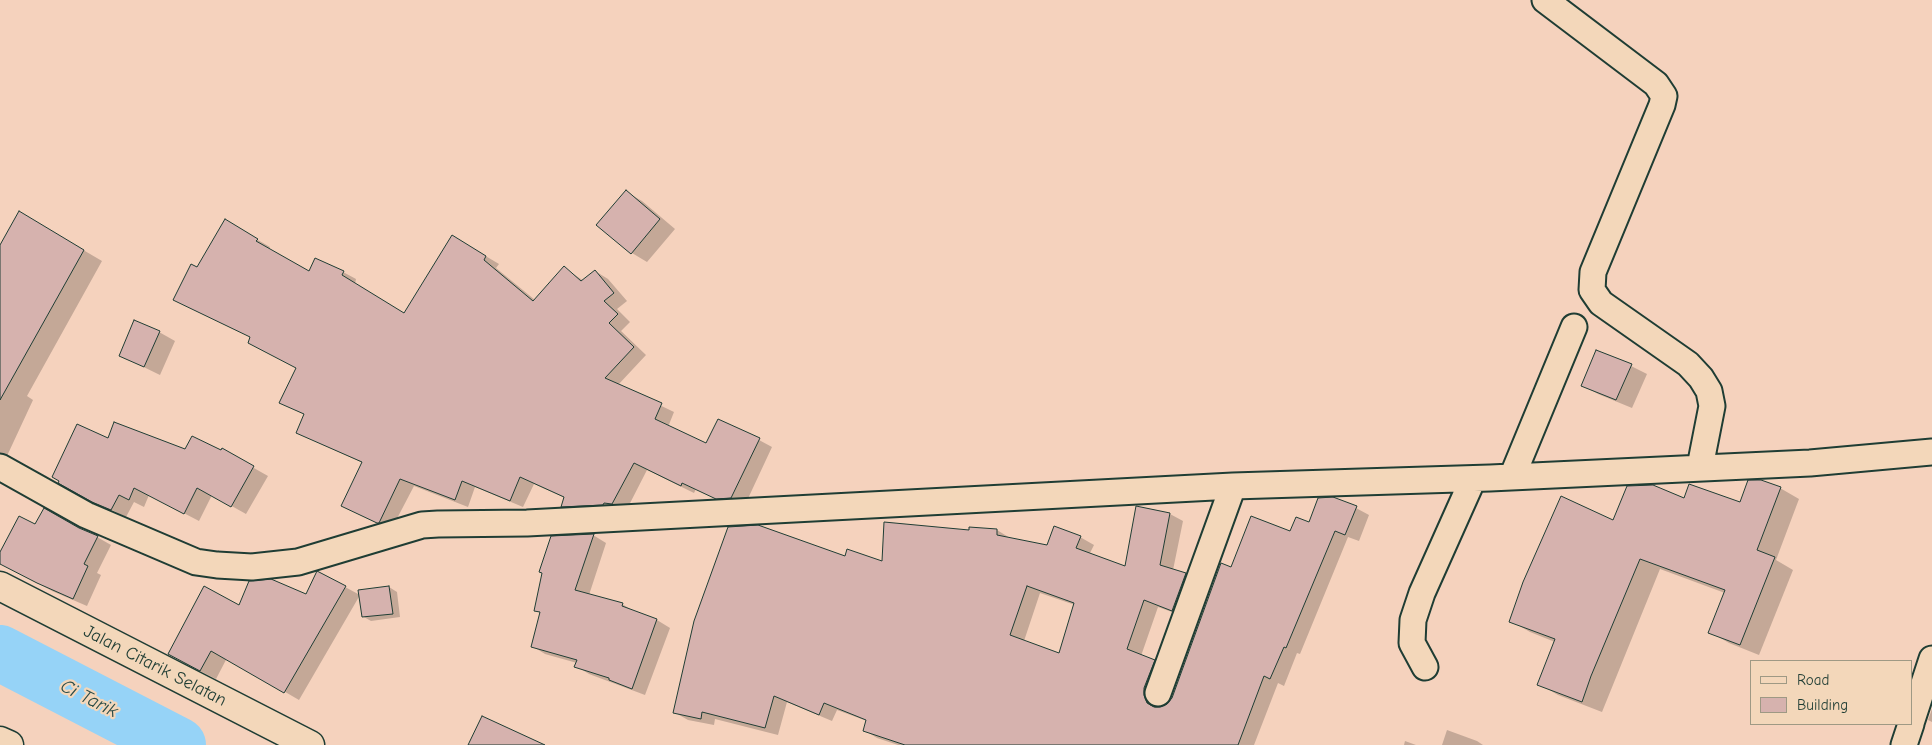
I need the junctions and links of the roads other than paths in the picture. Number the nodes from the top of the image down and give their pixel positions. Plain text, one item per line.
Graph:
1 (1545, 0) edge
2 (1574, 327) dead end
3 (1932, 452) edge
4 (0, 467) edge
5 (1700, 467) junction
6 (1512, 477) junction
7 (1474, 479) junction
8 (1233, 486) junction
9 (0, 586) edge
10 (1932, 659) edge
11 (1425, 667) dead end
12 (1158, 693) dead end
13 (1912, 721) edge
14 (1911, 725) edge
15 (0, 740) edge
16 (9, 745) edge
17 (310, 745) edge
18 (1904, 745) edge

1 - 5 street
2 - 6 street
3 - 5 street
4 - 8 street
5 - 6 street
6 - 7 street
7 - 8 street
7 - 11 street
8 - 12 street
9 - 17 street, Jalan Citarik Selatan
10 - 13 street
14 - 18 street
15 - 16 street

